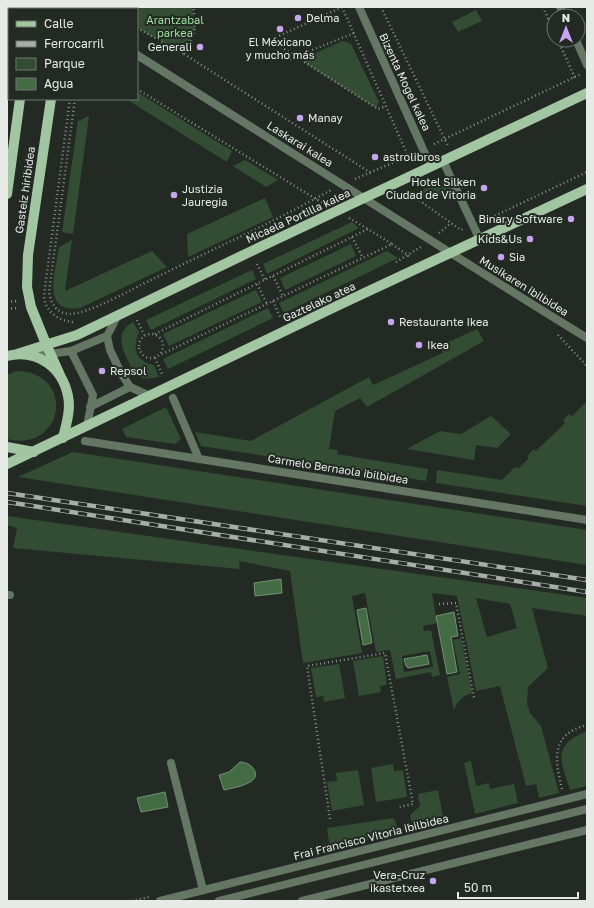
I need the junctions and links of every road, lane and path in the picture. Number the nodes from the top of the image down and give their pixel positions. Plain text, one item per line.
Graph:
1 (193, 7) edge
2 (342, 7) edge
3 (359, 7) edge
4 (381, 7) edge
5 (138, 29) edge
6 (7, 32) edge
7 (354, 33) junction
8 (8, 38) edge
9 (562, 48) edge
10 (580, 48) edge
11 (184, 54) junction
12 (138, 56) edge
13 (296, 57) junction
14 (290, 59) dead end
15 (587, 65) edge
16 (587, 72) edge
17 (575, 78) junction
18 (138, 90) edge
19 (587, 93) edge
20 (20, 100) edge
21 (51, 100) edge
22 (70, 100) edge
23 (75, 100) edge
24 (266, 100) dead end
25 (262, 104) junction
26 (386, 106) junction
27 (444, 139) junction
28 (424, 149) junction
29 (408, 156) junction
30 (443, 161) junction
31 (431, 167) junction
32 (587, 172) edge
33 (371, 173) junction
34 (342, 184) junction
35 (412, 187) dead end
36 (587, 189) edge
37 (7, 194) edge
38 (364, 198) junction
39 (315, 199) junction
40 (337, 211) junction
41 (451, 223) junction
42 (474, 226) junction
43 (368, 229) junction
44 (352, 237) junction
45 (431, 240) junction
46 (480, 240) junction
47 (450, 254) junction
48 (363, 258) junction
49 (395, 263) dead end
50 (257, 264) dead end
51 (273, 276) junction
52 (265, 280) junction
53 (257, 284) junction
54 (283, 296) junction
55 (44, 300) dead end
56 (273, 301) junction
57 (267, 304) junction
58 (118, 315) junction
59 (288, 315) dead end
60 (155, 334) junction
61 (107, 336) junction
62 (587, 338) edge
63 (46, 344) junction
64 (71, 351) junction
65 (51, 354) junction
66 (12, 355) edge
67 (160, 355) junction
68 (35, 356) junction
69 (60, 375) junction
70 (130, 387) junction
71 (150, 396) junction
72 (173, 398) dead end
73 (90, 407) junction
74 (87, 426) junction
75 (63, 438) junction
76 (85, 441) dead end
77 (7, 447) edge
78 (34, 452) junction
79 (199, 459) junction
80 (7, 464) edge
81 (587, 520) edge
82 (440, 604) dead end
83 (474, 698) dead end
84 (587, 725) edge
85 (171, 762) dead end
86 (563, 792) dead end
87 (587, 794) edge
88 (399, 807) dead end
89 (587, 809) edge
90 (330, 819) dead end
91 (587, 830) edge
92 (203, 890) junction
93 (160, 901) edge
94 (218, 901) edge
95 (302, 901) edge

1 - 11 path
2 - 7 path
2 - 13 path
3 - 28 street, Bizenta Mogel kalea
4 - 27 path
5 - 11 path
6 - 8 path
7 - 13 path
7 - 26 path
9 - 17 path
10 - 15 street
11 - 25 path
12 - 34 street, Laskarai kalea
13 - 14 path
13 - 26 path
16 - 17 path
17 - 27 path
18 - 39 path
19 - 30 main road, Micaela Portilla kalea
20 - 37 main road, Gasteiz hiribidea
21 - 63 main road, Gasteiz hiribidea
22 - 55 path
23 - 39 path
24 - 25 path
25 - 33 path
26 - 29 path
27 - 28 path
28 - 29 path
28 - 31 street, Bizenta Mogel kalea
29 - 33 path
30 - 31 main road, Micaela Portilla kalea
30 - 42 street
31 - 38 main road, Micaela Portilla kalea
32 - 42 path
33 - 34 path
34 - 38 street, Laskarai kalea
34 - 39 path
35 - 41 path
36 - 46 main road, Gaztelako atea
38 - 40 main road, Micaela Portilla kalea
38 - 45 street, Laskarai kalea
39 - 40 path
40 - 43 path
40 - 58 main road, Micaela Portilla kalea
41 - 42 path
41 - 45 path
42 - 46 street
43 - 44 path
43 - 48 path
44 - 48 path
44 - 51 path
45 - 47 street, Laskarai kalea
45 - 49 path
46 - 47 main road, Gaztelako atea
47 - 62 street, Musikaren ibilbidea
47 - 71 main road, Gaztelako atea
48 - 54 path
50 - 52 path
51 - 52 path
51 - 54 path
52 - 53 path
53 - 57 path
53 - 60 path
54 - 56 path
56 - 57 path
56 - 59 path
57 - 67 path
58 - 61 street
58 - 63 main road, Micaela Portilla kalea
60 - 67 path
60 - 67 path
61 - 64 street
61 - 70 street
63 - 65 main road, Gasteiz hiribidea
63 - 66 main road, Micaela Portilla kalea
64 - 65 street
64 - 73 street
65 - 68 street
65 - 69 main road, Gasteiz hiribidea
66 - 68 main road
68 - 69 main road
69 - 75 main road
70 - 71 street
70 - 73 street
71 - 74 main road, Gaztelako atea
72 - 79 street
73 - 74 street
74 - 75 main road, Gaztelako atea
75 - 78 main road, Gaztelako atea
76 - 79 street, Carmelo Bernaola ibilbidea
77 - 78 main road
78 - 80 main road, Gaztelako atea
79 - 81 street, Carmelo Bernaola ibilbidea
82 - 83 path
84 - 86 path
85 - 92 street
87 - 92 street, Frai Francisco Vitoria ibilbidea
88 - 90 path
89 - 94 street
91 - 95 street
92 - 93 street, Frai Francisco Vitoria ibilbidea

